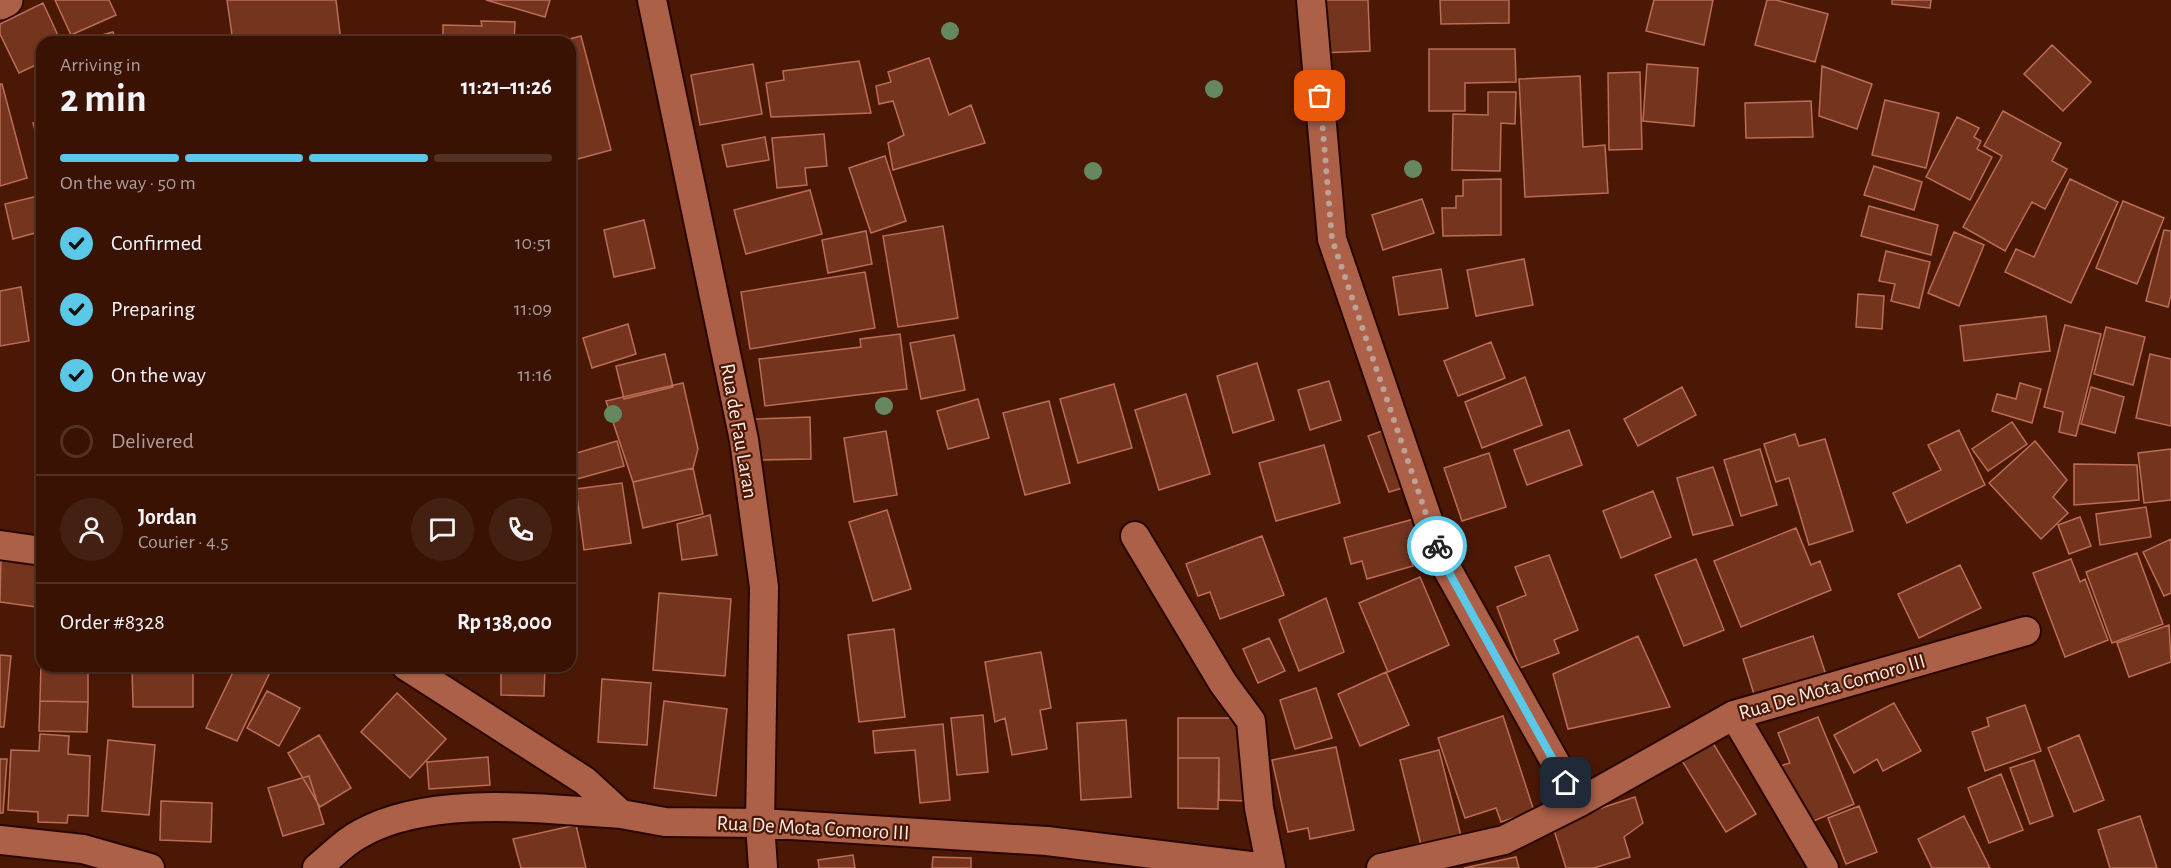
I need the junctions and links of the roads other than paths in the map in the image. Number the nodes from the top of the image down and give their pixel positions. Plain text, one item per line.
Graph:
1 (6, 0) edge
2 (652, 0) edge
3 (1311, 0) edge
4 (0, 3) edge
5 (1135, 536) dead end
6 (0, 545) edge
7 (36, 550) edge
8 (2026, 631) dead end
9 (415, 672) edge
10 (1734, 715) junction
11 (1578, 803) junction
12 (621, 814) junction
13 (760, 823) junction
14 (0, 840) edge
15 (150, 868) edge
16 (317, 868) edge
17 (763, 868) edge
18 (1269, 868) edge
19 (1381, 868) edge
20 (1824, 868) edge

1 - 4 street
2 - 13 street, Rua de Fau Laran
3 - 11 street
5 - 18 street
6 - 7 street
8 - 10 street, Rua De Mota Comoro III
9 - 12 street
10 - 11 street, Rua De Mota Comoro III
10 - 20 street
11 - 19 street, Rua De Mota Comoro III
12 - 13 street, Rua De Mota Comoro III
12 - 16 street, Rua De Mota Comoro III
13 - 17 street, Rua de Fau Laran
13 - 18 street, Rua De Mota Comoro III
14 - 15 street

